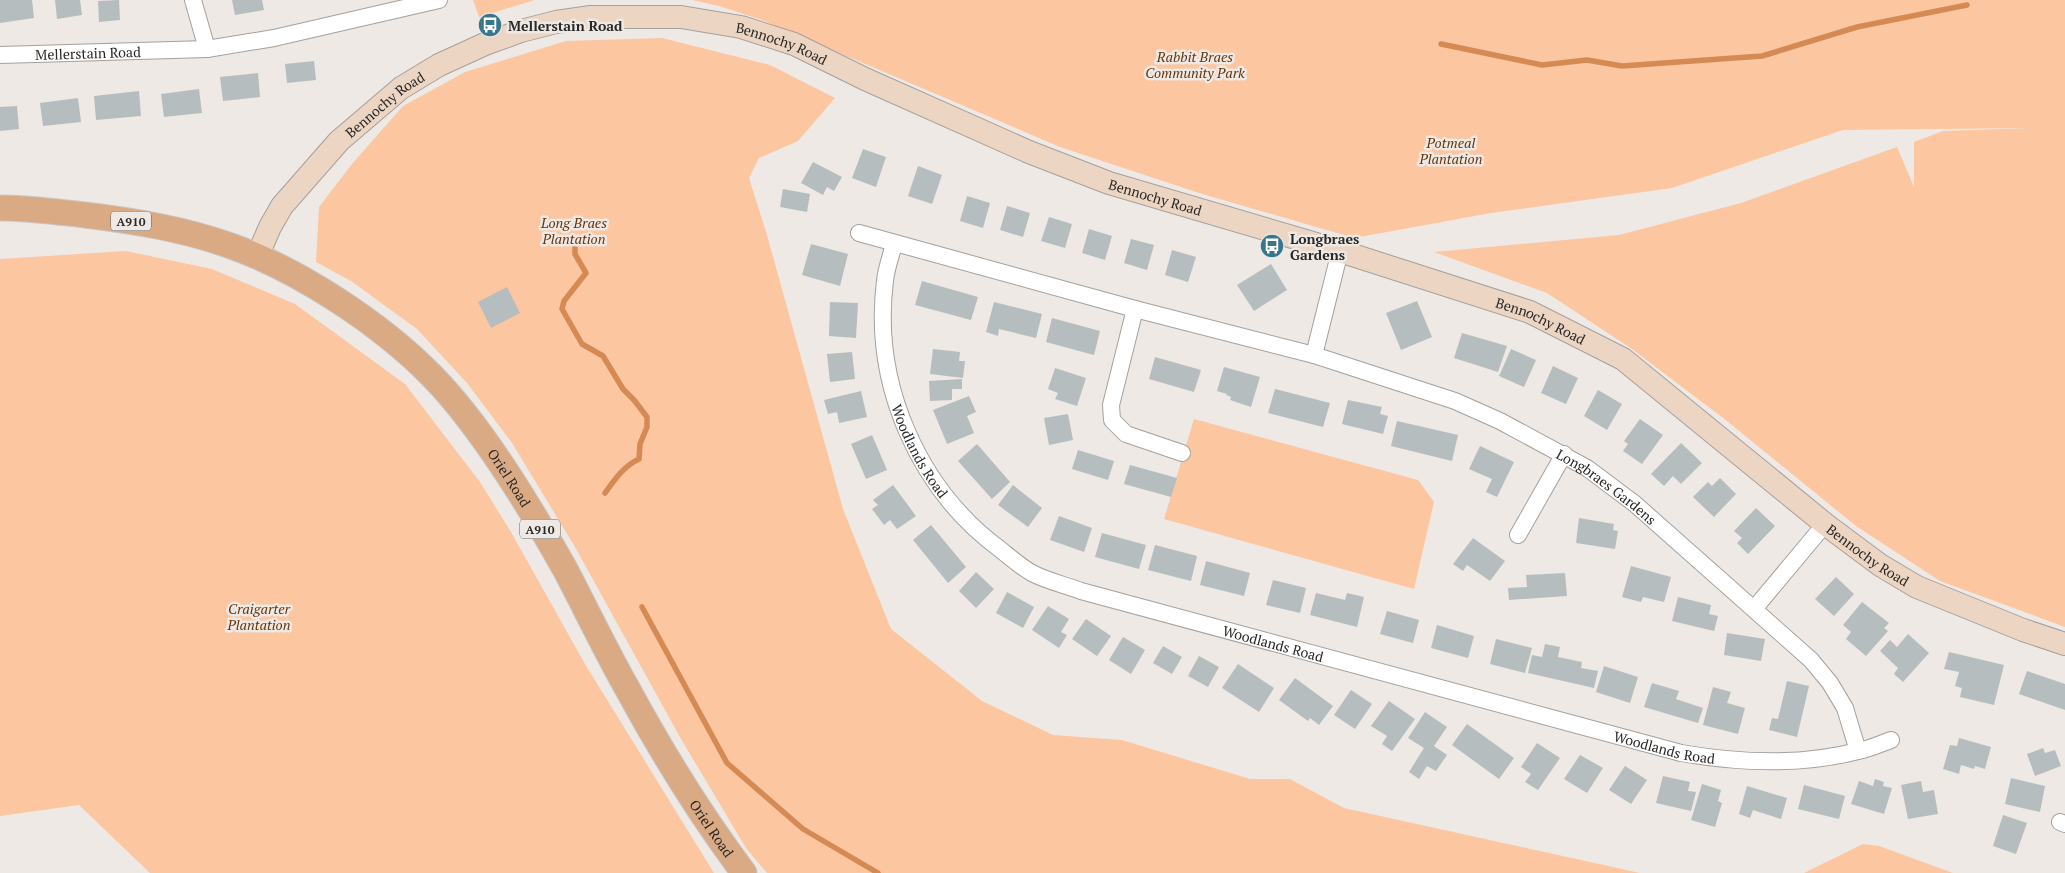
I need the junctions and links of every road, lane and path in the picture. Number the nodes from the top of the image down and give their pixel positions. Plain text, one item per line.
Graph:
1 (193, 0) edge
2 (439, 0) edge
3 (644, 8) edge
4 (207, 49) junction
5 (0, 55) edge
6 (0, 208) edge
7 (859, 233) dead end
8 (894, 244) junction
9 (1340, 250) junction
10 (257, 257) junction
11 (1135, 310) junction
12 (1314, 355) junction
13 (1182, 453) dead end
14 (1564, 454) junction
15 (1825, 524) junction
16 (1518, 535) dead end
17 (1754, 609) junction
18 (2065, 644) edge
19 (1891, 740) dead end
20 (1858, 751) junction
21 (744, 873) edge

1 - 4 street
2 - 4 street, Mellerstain Road
3 - 9 street, Bennochy Road
3 - 10 street, Bennochy Road
4 - 5 street, Mellerstain Road
6 - 10 main road, A910
7 - 8 street, Longbraes Gardens
8 - 11 street, Longbraes Gardens
8 - 20 street, Woodlands Road
9 - 12 street
9 - 15 street, Bennochy Road
10 - 21 main road, Oriel Road / A910
11 - 12 street, Longbraes Gardens
11 - 13 street
12 - 14 street, Longbraes Gardens
14 - 16 street
14 - 17 street, Longbraes Gardens
15 - 17 street
15 - 18 street, Bennochy Road
17 - 20 street, Longbraes Gardens
19 - 20 street, Woodlands Road

